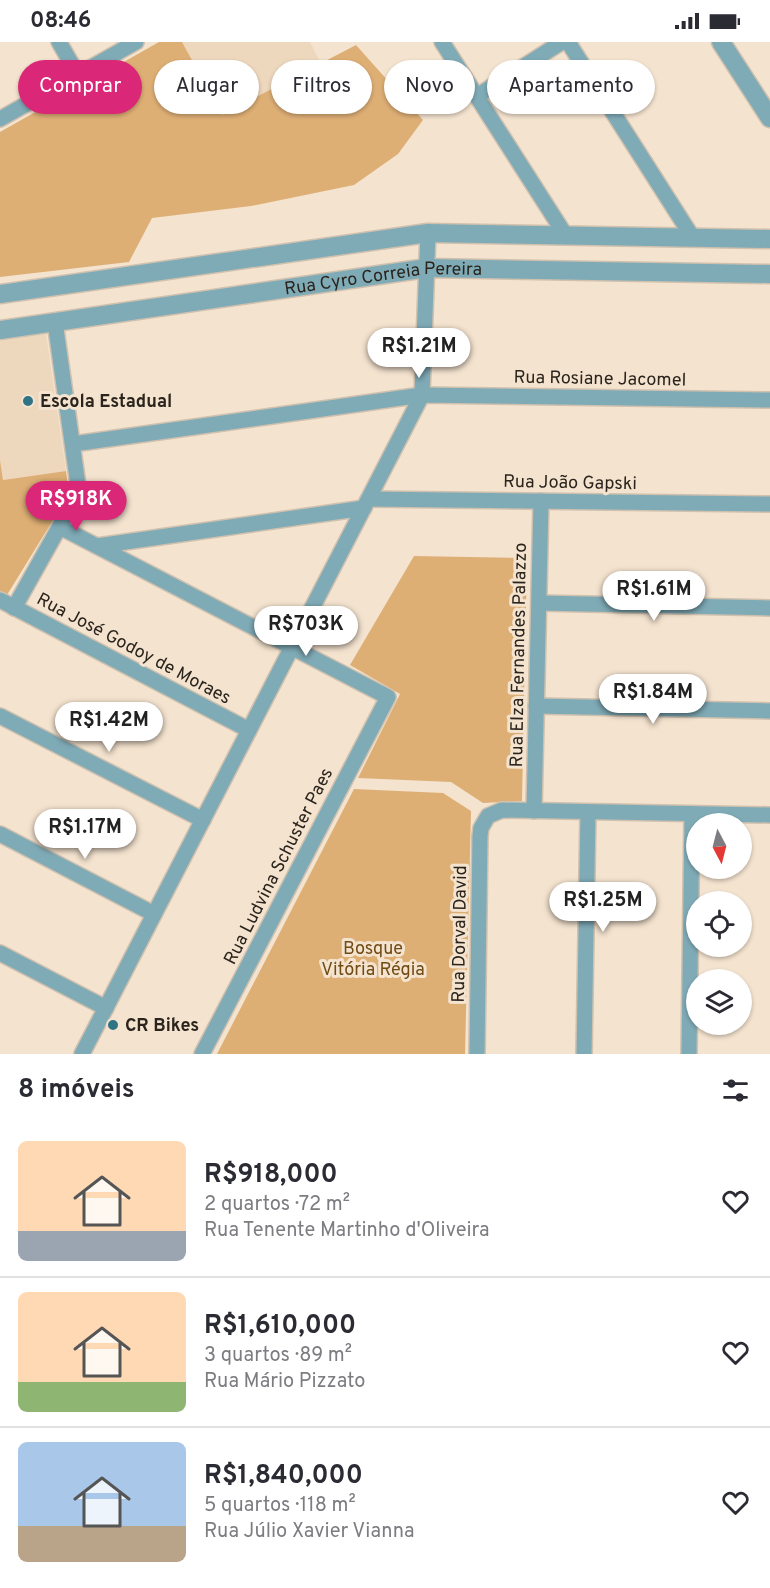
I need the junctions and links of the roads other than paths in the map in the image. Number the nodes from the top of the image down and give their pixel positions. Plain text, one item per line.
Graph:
1 (59, 42) edge
2 (136, 42) edge
3 (442, 42) edge
4 (562, 42) edge
5 (568, 42) edge
6 (722, 42) edge
7 (69, 60) edge
8 (104, 60) edge
9 (477, 96) junction
10 (18, 109) edge
11 (770, 118) edge
12 (0, 119) edge
13 (428, 233) junction
14 (566, 236) junction
15 (693, 238) junction
16 (770, 239) edge
17 (427, 268) junction
18 (770, 274) edge
19 (0, 294) edge
20 (56, 321) junction
21 (0, 330) edge
22 (422, 395) junction
23 (770, 400) edge
24 (73, 444) junction
25 (541, 501) junction
26 (366, 503) junction
27 (770, 504) edge
28 (60, 526) junction
29 (97, 546) junction
30 (0, 600) edge
31 (539, 603) junction
32 (14, 608) junction
33 (770, 608) edge
34 (292, 647) junction
35 (536, 706) junction
36 (770, 711) edge
37 (0, 716) edge
38 (249, 730) junction
39 (534, 811) junction
40 (588, 812) junction
41 (686, 814) edge
42 (752, 815) edge
43 (770, 815) edge
44 (203, 820) junction
45 (0, 834) edge
46 (691, 879) edge
47 (154, 915) junction
48 (0, 953) edge
49 (106, 1008) junction
50 (82, 1054) edge
51 (202, 1054) edge
52 (477, 1054) edge
53 (585, 1054) edge
54 (689, 1054) edge

1 - 7 street
2 - 8 street
3 - 9 street
4 - 9 street
5 - 15 street
6 - 11 street
9 - 14 street
10 - 12 street
13 - 14 street, Rua Cyro Correia Pereira
13 - 17 street
13 - 19 street, Rua Cyro Correia Pereira
14 - 15 street, Rua Cyro Correia Pereira
15 - 16 street, Rua Cyro Correia Pereira
17 - 18 street, Rua Cyro Correia Pereira
17 - 20 street, Rua Cyro Correia Pereira
17 - 22 street
20 - 21 street, Rua Cyro Correia Pereira
20 - 24 street
22 - 23 street, Rua Rosiane Jacomel
22 - 24 street, Rua Rosiane Jacomel
22 - 26 street
24 - 28 street
25 - 26 street, Rua João Gapski
25 - 27 street, Rua João Gapski
25 - 31 street, Rua Elza Fernandes Palazzo
26 - 29 street, Rua João Gapski
26 - 34 street
28 - 29 street
28 - 32 street
29 - 34 street
30 - 32 street, Rua José Godoy de Moraes
31 - 33 street
31 - 35 street, Rua Elza Fernandes Palazzo
32 - 38 street, Rua José Godoy de Moraes
34 - 38 street
34 - 51 street, Rua Ludvina Schuster Paes
35 - 36 street
35 - 39 street, Rua Elza Fernandes Palazzo
37 - 44 street
38 - 44 street
39 - 40 street
39 - 52 street, Rua Dorval David
40 - 41 street
40 - 53 street
42 - 43 street
44 - 47 street
45 - 47 street
46 - 54 street
47 - 49 street
48 - 49 street
49 - 50 street

